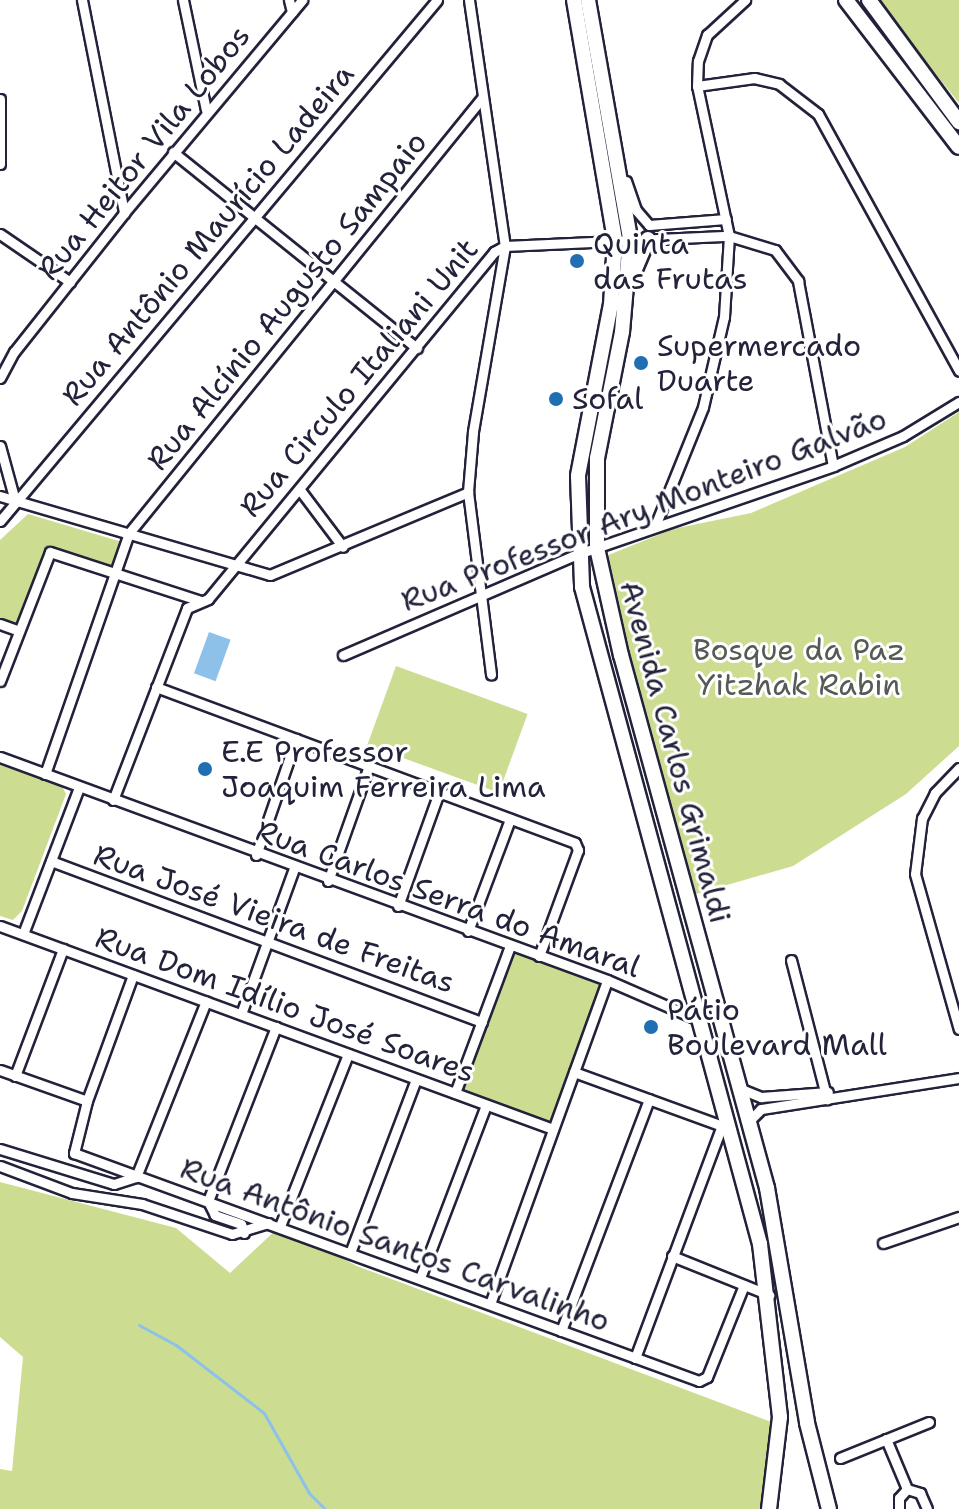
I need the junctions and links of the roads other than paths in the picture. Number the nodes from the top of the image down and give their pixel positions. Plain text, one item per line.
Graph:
1 (82, 0) edge
2 (183, 0) edge
3 (289, 0) edge
4 (302, 0) edge
5 (437, 0) edge
6 (469, 0) edge
7 (574, 0) edge
8 (588, 0) edge
9 (745, 0) edge
10 (869, 0) edge
11 (844, 1) edge
12 (292, 12) junction
13 (697, 86) junction
14 (482, 98) junction
15 (0, 103) edge
16 (206, 110) junction
17 (959, 122) edge
18 (959, 147) edge
19 (173, 152) junction
20 (616, 156) junction
21 (0, 163) edge
22 (124, 213) junction
23 (255, 218) junction
24 (726, 219) junction
25 (0, 234) edge
26 (729, 236) junction
27 (648, 239) junction
28 (622, 240) junction
29 (505, 246) junction
30 (70, 282) junction
31 (333, 282) junction
32 (629, 286) junction
33 (417, 348) junction
34 (959, 371) edge
35 (0, 378) edge
36 (959, 402) edge
37 (0, 446) edge
38 (4, 462) junction
39 (833, 466) junction
40 (0, 473) edge
41 (300, 490) junction
42 (468, 492) junction
43 (0, 496) edge
44 (15, 501) junction
45 (0, 521) edge
46 (655, 526) junction
47 (129, 533) junction
48 (343, 547) junction
49 (597, 548) junction
50 (578, 554) junction
51 (231, 564) junction
52 (116, 573) junction
53 (479, 594) junction
54 (201, 601) junction
55 (0, 624) edge
56 (19, 631) junction
57 (343, 655) dead end
58 (491, 675) dead end
59 (0, 681) edge
60 (156, 687) junction
61 (296, 739) junction
62 (0, 757) edge
63 (369, 766) junction
64 (959, 768) edge
65 (45, 774) junction
66 (79, 787) junction
67 (439, 792) junction
68 (113, 800) junction
69 (510, 819) junction
70 (256, 855) junction
71 (51, 861) junction
72 (294, 868) junction
73 (328, 881) junction
74 (398, 906) junction
75 (0, 926) edge
76 (468, 931) junction
77 (23, 934) junction
78 (267, 942) junction
79 (510, 946) junction
80 (63, 949) junction
81 (539, 956) junction
82 (791, 960) dead end
83 (133, 975) junction
84 (607, 980) junction
85 (206, 1001) junction
86 (241, 1014) junction
87 (699, 1020) junction
88 (482, 1022) junction
89 (276, 1027) junction
90 (959, 1029) edge
91 (348, 1054) junction
92 (732, 1065) junction
93 (0, 1070) edge
94 (574, 1072) junction
95 (15, 1076) junction
96 (959, 1078) edge
97 (416, 1079) junction
98 (739, 1087) junction
99 (455, 1093) junction
100 (826, 1095) junction
101 (649, 1099) junction
102 (87, 1101) junction
103 (486, 1105) junction
104 (723, 1120) junction
105 (749, 1121) junction
106 (553, 1129) junction
107 (0, 1149) edge
108 (0, 1166) edge
109 (136, 1177) junction
110 (208, 1201) junction
111 (959, 1217) edge
112 (268, 1223) junction
113 (280, 1226) junction
114 (244, 1233) junction
115 (883, 1243) dead end
116 (350, 1253) junction
117 (672, 1256) junction
118 (420, 1278) junction
119 (744, 1285) junction
120 (769, 1295) junction
121 (490, 1304) junction
122 (561, 1331) junction
123 (635, 1358) junction
124 (929, 1422) dead end
125 (886, 1439) junction
126 (840, 1458) dead end
127 (907, 1489) junction
128 (769, 1509) edge
129 (829, 1509) edge
130 (899, 1509) edge
131 (927, 1509) edge

1 - 22 street
2 - 16 street
3 - 12 street
4 - 12 street, Rua Heitor Vila Lobos
5 - 23 street, Rua Antônio Maurício Ladeira
6 - 14 street
7 - 28 main road, Avenida Carlos Grimaldi
8 - 20 main road, Avenida Carlos Grimaldi
9 - 13 street
10 - 17 main road
11 - 18 main road
12 - 16 street, Rua Heitor Vila Lobos
13 - 24 street
13 - 34 street
14 - 29 street
14 - 31 street, Rua Alcínio Augusto Sampaio
15 - 21 street
16 - 19 street, Rua Heitor Vila Lobos
19 - 22 street, Rua Heitor Vila Lobos
19 - 23 street
20 - 24 street
20 - 28 main road, Avenida Carlos Grimaldi
22 - 30 street, Rua Heitor Vila Lobos
23 - 31 street
23 - 44 street, Rua Antônio Maurício Ladeira
24 - 26 street
25 - 30 street
26 - 27 street, Rua Circulo Italiani Unit
26 - 39 street, Rua Circulo Italiani Unit
26 - 46 street
27 - 28 street, Rua Circulo Italiani Unit
27 - 32 main road
28 - 29 street, Rua Circulo Italiani Unit
28 - 32 main road, Avenida Carlos Grimaldi
28 - 50 main road, Avenida Carlos Grimaldi
29 - 33 street, Rua Circulo Italiani Unit
29 - 42 street
30 - 35 street, Rua Heitor Vila Lobos
31 - 33 street
31 - 47 street, Rua Alcínio Augusto Sampaio
32 - 49 main road, Avenida Carlos Grimaldi
33 - 41 street, Rua Circulo Italiani Unit
36 - 39 street, Rua Professor Ary Monteiro Galvão
37 - 38 street
38 - 40 street
38 - 44 street
39 - 46 street, Rua Professor Ary Monteiro Galvão
41 - 48 street
41 - 51 street, Rua Circulo Italiani Unit
42 - 48 street
42 - 53 street
43 - 44 street
44 - 45 street, Rua Antônio Maurício Ladeira
44 - 47 street
46 - 49 street, Rua Professor Ary Monteiro Galvão
47 - 51 street
47 - 52 street
48 - 51 street
49 - 50 street, Rua Professor Ary Monteiro Galvão
49 - 92 main road, Avenida Carlos Grimaldi
50 - 53 street, Rua Professor Ary Monteiro Galvão
50 - 87 main road, Avenida Carlos Grimaldi
51 - 54 street, Rua Circulo Italiani Unit
52 - 54 street
52 - 56 street
52 - 65 street
53 - 57 street, Rua Professor Ary Monteiro Galvão
53 - 58 street
54 - 60 street, Rua Circulo Italiani Unit
55 - 56 street
56 - 59 street
60 - 61 street
60 - 68 street, Rua Circulo Italiani Unit
61 - 63 street
61 - 70 street
62 - 65 street, Rua Carlos Serra do Amaral
63 - 67 street
63 - 73 street
64 - 90 street
65 - 66 street, Rua Carlos Serra do Amaral
66 - 68 street, Rua Carlos Serra do Amaral
66 - 71 street
67 - 69 street
67 - 74 street
68 - 70 street, Rua Carlos Serra do Amaral
69 - 76 street
69 - 81 street
70 - 72 street, Rua Carlos Serra do Amaral
71 - 77 street
71 - 78 street, Rua José Vieira de Freitas
72 - 73 street, Rua Carlos Serra do Amaral
72 - 78 street
73 - 74 street, Rua Carlos Serra do Amaral
74 - 76 street, Rua Carlos Serra do Amaral
75 - 77 street, Rua Dom Idílio José Soares
76 - 79 street, Rua Carlos Serra do Amaral
77 - 80 street, Rua Dom Idílio José Soares
78 - 86 street
78 - 88 street, Rua José Vieira de Freitas
79 - 81 street, Rua Carlos Serra do Amaral
79 - 88 street
80 - 83 street, Rua Dom Idílio José Soares
80 - 95 street
81 - 84 street, Rua Carlos Serra do Amaral
82 - 100 street
83 - 85 street, Rua Dom Idílio José Soares
83 - 102 street
84 - 87 street, Rua Carlos Serra do Amaral
84 - 94 street
85 - 86 street, Rua Dom Idílio José Soares
85 - 109 street
86 - 89 street, Rua Dom Idílio José Soares
87 - 92 main road
87 - 104 main road, Avenida Carlos Grimaldi
88 - 99 street
89 - 91 street, Rua Dom Idílio José Soares
89 - 110 street
91 - 97 street, Rua Dom Idílio José Soares
91 - 113 street
92 - 98 main road, Avenida Carlos Grimaldi
93 - 95 street
94 - 101 street
94 - 106 street
95 - 102 street
96 - 100 street
97 - 99 street, Rua Dom Idílio José Soares
97 - 116 street
98 - 100 street
98 - 105 main road, Avenida Carlos Grimaldi
99 - 103 street, Rua Dom Idílio José Soares
100 - 105 street
101 - 104 street
101 - 122 street
102 - 109 street, Rua Antônio Santos Carvalinho
103 - 106 street, Rua Dom Idílio José Soares
103 - 118 street
104 - 105 main road
104 - 117 street
104 - 120 main road, Avenida Carlos Grimaldi
105 - 129 main road, Avenida Carlos Grimaldi
106 - 121 street
107 - 109 street
108 - 114 street
109 - 110 street, Rua Antônio Santos Carvalinho
110 - 112 street, Rua Antônio Santos Carvalinho
110 - 114 street
111 - 115 street
112 - 113 street, Rua Antônio Santos Carvalinho
112 - 114 street
113 - 116 street, Rua Antônio Santos Carvalinho
116 - 118 street, Rua Antônio Santos Carvalinho
117 - 119 street
117 - 123 street
118 - 121 street, Rua Antônio Santos Carvalinho
119 - 120 street
119 - 123 street, Rua Antônio Santos Carvalinho
120 - 128 main road, Avenida Carlos Grimaldi
121 - 122 street, Rua Antônio Santos Carvalinho
122 - 123 street, Rua Antônio Santos Carvalinho
124 - 125 street
125 - 126 street
125 - 127 street
127 - 130 street
127 - 131 street

